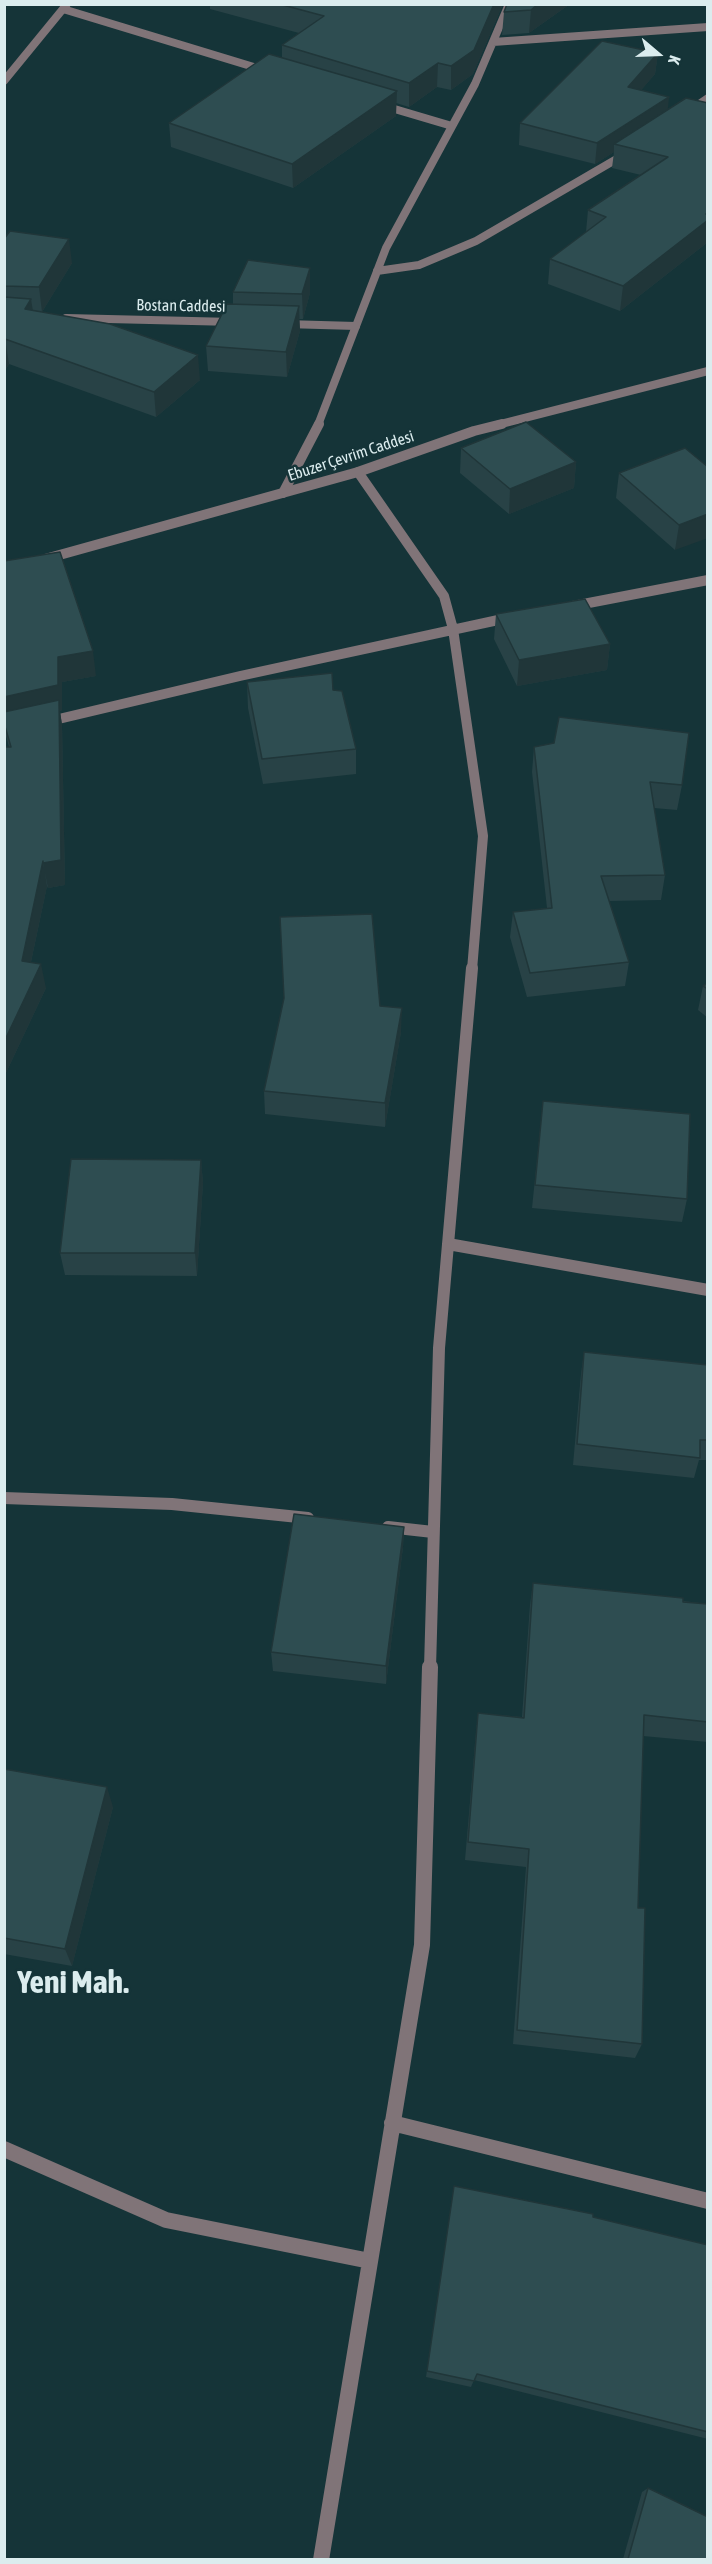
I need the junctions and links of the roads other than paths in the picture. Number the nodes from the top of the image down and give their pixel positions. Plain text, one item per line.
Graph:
1 (509, 4) edge
2 (65, 7) edge
3 (708, 27) edge
4 (493, 42) junction
5 (280, 75) edge
6 (4, 81) edge
7 (708, 98) edge
8 (372, 102) edge
9 (679, 118) edge
10 (452, 126) junction
11 (631, 150) edge
12 (377, 271) junction
13 (51, 318) edge
14 (239, 322) edge
15 (274, 323) edge
16 (356, 326) junction
17 (708, 371) edge
18 (358, 472) junction
19 (283, 493) junction
20 (39, 561) edge
21 (708, 580) edge
22 (557, 609) edge
23 (523, 615) edge
24 (453, 629) junction
25 (38, 723) edge
26 (448, 1244) junction
27 (708, 1290) edge
28 (4, 1498) edge
29 (326, 1520) edge
30 (374, 1525) edge
31 (433, 1532) junction
32 (392, 2123) junction
33 (4, 2149) edge
34 (708, 2201) edge
35 (370, 2261) junction
36 (321, 2559) edge

1 - 4 street
2 - 5 street
2 - 6 street
3 - 4 street
4 - 10 street
7 - 9 street
8 - 10 street
10 - 12 street
11 - 12 street
12 - 16 street
13 - 14 street, Bostan Caddesi
15 - 16 street
16 - 19 street
17 - 18 street, Ebuzer Çevrim Caddesi
18 - 19 street, Ebuzer Çevrim Caddesi
18 - 24 street
19 - 20 street, Ebuzer Çevrim Caddesi
21 - 22 street
23 - 24 street
24 - 25 street
24 - 26 street
26 - 27 street
26 - 31 street
28 - 29 street
30 - 31 street
31 - 32 street
32 - 34 street
32 - 35 street
33 - 35 street
35 - 36 street

